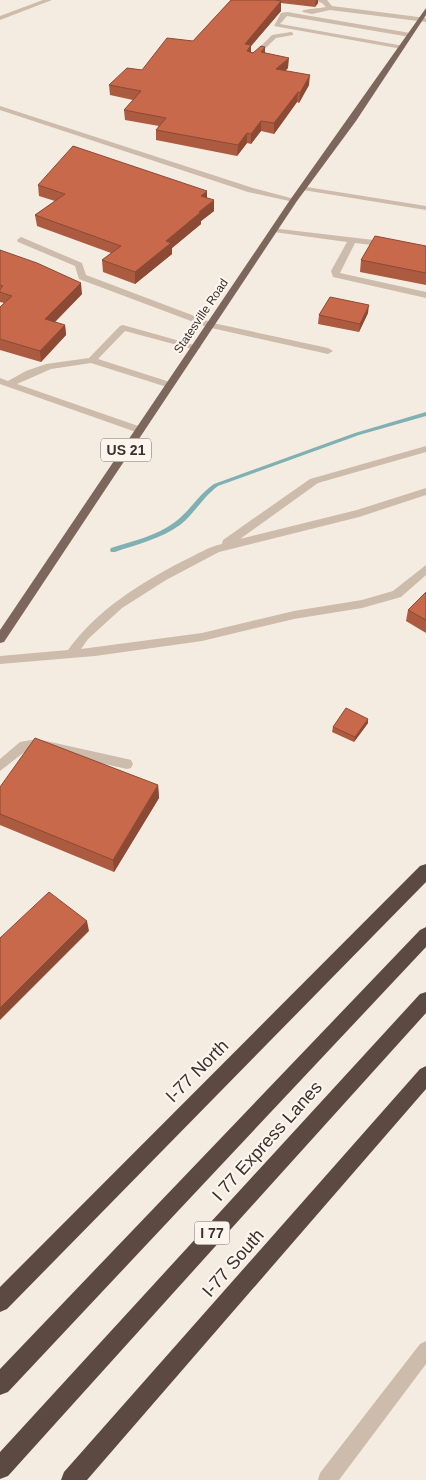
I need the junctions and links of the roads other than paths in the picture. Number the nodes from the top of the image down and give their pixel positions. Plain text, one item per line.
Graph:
1 (49, 0) edge
2 (317, 0) edge
3 (279, 7) edge
4 (330, 8) junction
5 (426, 10) edge
6 (0, 18) edge
7 (423, 19) edge
8 (410, 35) junction
9 (401, 48) junction
10 (251, 60) edge
11 (0, 108) edge
12 (303, 188) junction
13 (294, 200) junction
14 (426, 208) edge
15 (274, 230) junction
16 (353, 239) junction
17 (21, 240) dead end
18 (399, 246) edge
19 (426, 296) edge
20 (210, 325) junction
21 (196, 347) junction
22 (328, 351) dead end
23 (92, 360) junction
24 (4, 382) edge
25 (170, 386) junction
26 (140, 430) junction
27 (426, 449) edge
28 (426, 491) edge
29 (221, 548) junction
30 (426, 569) edge
31 (0, 638) edge
32 (71, 654) junction
33 (0, 660) edge
34 (127, 764) dead end
35 (0, 766) edge
36 (426, 871) edge
37 (426, 935) edge
38 (426, 1000) edge
39 (426, 1075) edge
40 (0, 1302) edge
41 (426, 1350) edge
42 (0, 1384) edge
43 (0, 1468) edge
44 (72, 1480) edge
45 (327, 1480) edge

1 - 6 street
2 - 4 street
3 - 4 street
4 - 7 street
5 - 7 main road, Statesville Road / US 21
7 - 8 main road, Statesville Road / US 21
8 - 9 main road, Statesville Road / US 21
8 - 9 street
9 - 10 street
9 - 12 main road, Statesville Road / US 21
11 - 13 street
12 - 13 main road, Statesville Road / US 21
12 - 14 street
13 - 15 main road, Statesville Road / US 21
15 - 16 street
15 - 20 main road, Statesville Road / US 21
16 - 18 street
16 - 19 street
17 - 20 street
20 - 21 main road, Statesville Road / US 21
20 - 22 street
21 - 23 street
21 - 25 main road, Statesville Road / US 21
23 - 24 street
23 - 25 street
24 - 26 street
25 - 26 main road, Statesville Road / US 21
26 - 31 main road, Statesville Road / US 21
27 - 29 street
28 - 29 street
29 - 32 street
30 - 32 street
32 - 33 street
34 - 35 street
36 - 40 highway, I-77 North
37 - 42 highway, I 77 Express Lanes
38 - 43 highway, I 77 Express Lanes / I 77
39 - 44 highway, I-77 South
41 - 45 street

